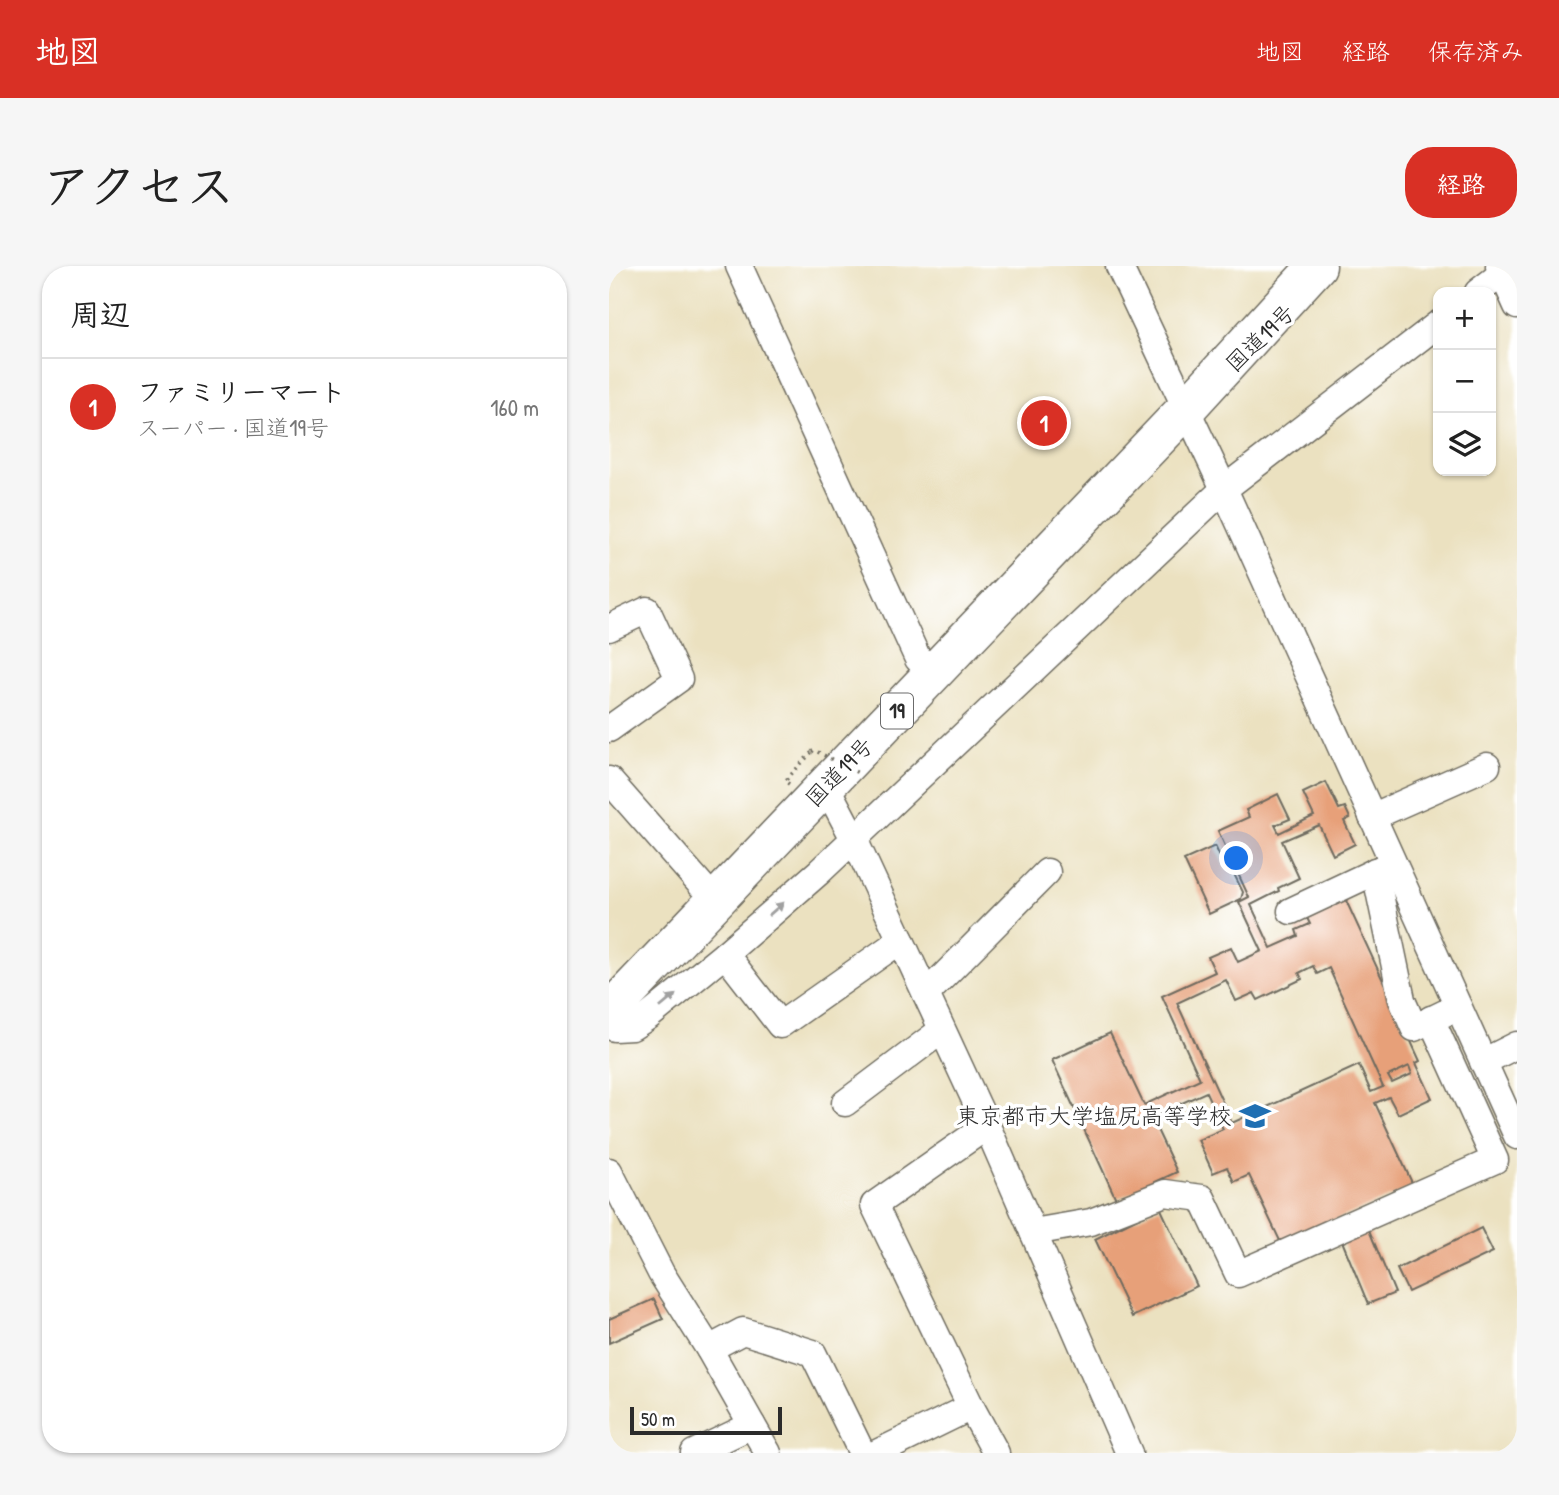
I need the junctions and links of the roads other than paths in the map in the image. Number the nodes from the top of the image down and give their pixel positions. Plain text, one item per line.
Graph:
1 (739, 266) edge
2 (1119, 266) edge
3 (1317, 266) edge
4 (1335, 266) edge
5 (1504, 268) edge
6 (1483, 287) edge
7 (1517, 306) edge
8 (1433, 328) edge
9 (1185, 410) junction
10 (1224, 489) junction
11 (609, 628) edge
12 (932, 675) junction
13 (609, 729) edge
14 (1487, 766) dead end
15 (842, 779) junction
16 (609, 780) edge
17 (1372, 817) junction
18 (854, 839) junction
19 (1384, 867) junction
20 (1047, 872) dead end
21 (716, 902) junction
22 (1291, 911) dead end
23 (901, 940) junction
24 (725, 954) junction
25 (926, 994) junction
26 (1458, 1007) junction
27 (609, 1012) edge
28 (1431, 1019) junction
29 (609, 1024) edge
30 (943, 1030) junction
31 (1517, 1045) edge
32 (1483, 1062) junction
33 (845, 1103) dead end
34 (987, 1126) junction
35 (1517, 1136) edge
36 (609, 1171) edge
37 (1033, 1232) junction
38 (709, 1349) junction
39 (971, 1407) junction
40 (752, 1425) junction
41 (694, 1453) edge
42 (768, 1453) edge
43 (862, 1453) edge
44 (877, 1453) edge
45 (996, 1453) edge
46 (1129, 1453) edge

1 - 12 street
2 - 9 street
3 - 9 highway, 国道19号 / 19
4 - 9 highway, 国道19号 / 19
5 - 6 street
5 - 7 street
8 - 10 street
9 - 10 street
9 - 12 highway, 国道19号 / 19
10 - 17 street
10 - 18 street
11 - 13 street
12 - 15 highway, 国道19号 / 19
14 - 17 street
15 - 18 street
15 - 21 highway, 国道19号 / 19
16 - 21 street
17 - 19 street
18 - 23 street
24 -> 18 street
19 - 22 street
19 - 26 street
19 - 28 street
20 - 25 street
21 - 27 highway, 国道19号 / 19
23 - 24 street
23 - 25 street
29 -> 24 street
25 - 30 street
26 - 28 street
26 - 32 street
28 - 37 street
30 - 33 street
30 - 34 street
31 - 32 street
32 - 35 street
34 - 37 street
34 - 39 street
36 - 38 street
37 - 46 street
38 - 40 street
38 - 43 street
39 - 44 street
39 - 45 street
40 - 41 street
40 - 42 street

